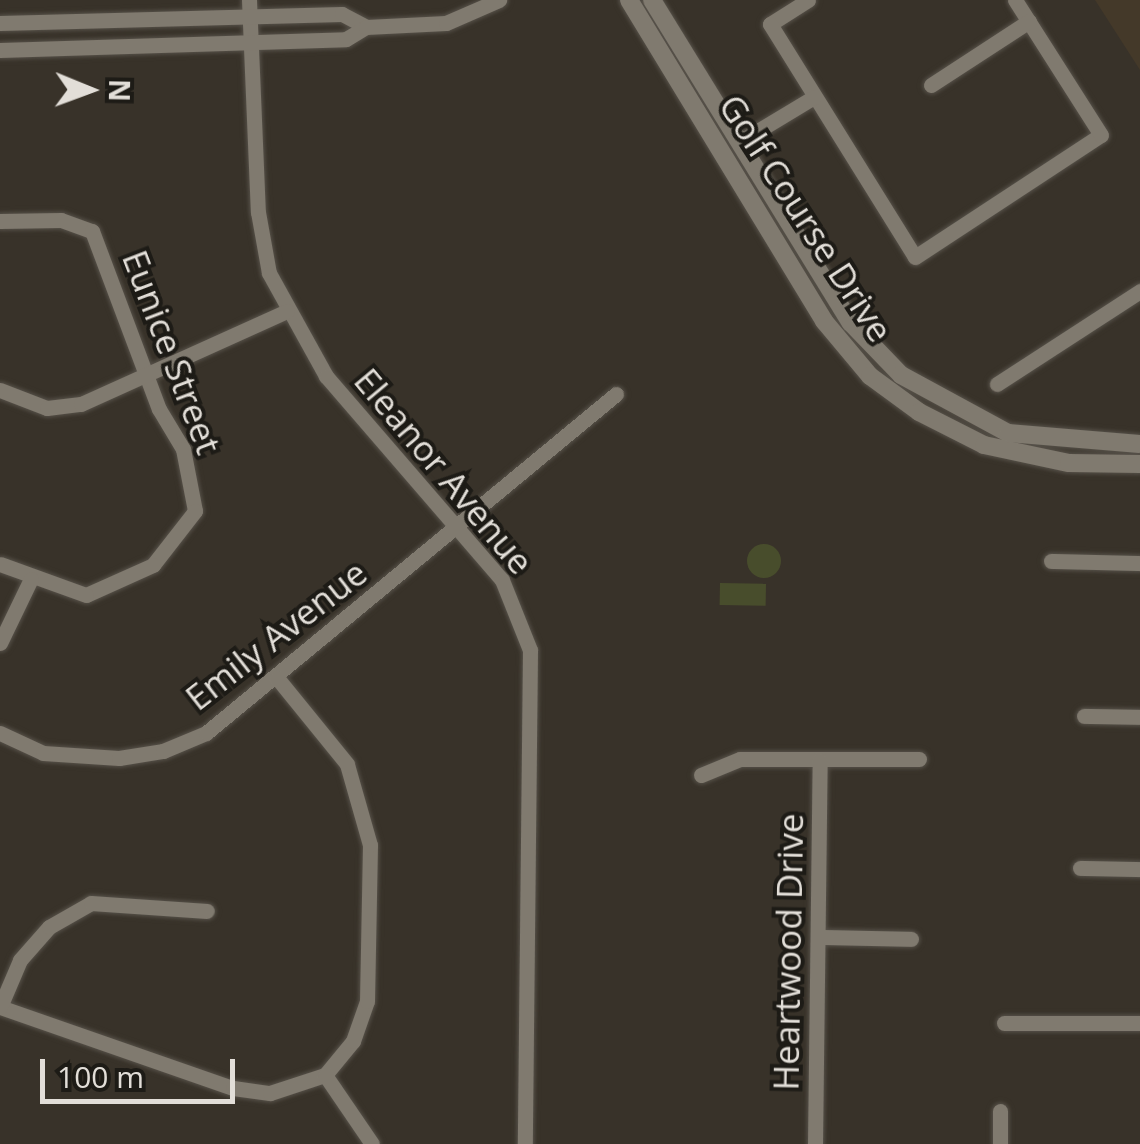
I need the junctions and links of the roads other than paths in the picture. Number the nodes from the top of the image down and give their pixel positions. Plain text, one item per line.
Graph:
1 (500, 0) edge
2 (629, 0) edge
3 (652, 0) edge
4 (808, 0) edge
5 (1016, 0) edge
6 (1029, 21) junction
7 (249, 22) edge
8 (0, 23) edge
9 (366, 28) junction
10 (0, 50) edge
11 (931, 85) dead end
12 (814, 97) junction
13 (741, 142) junction
14 (0, 221) edge
15 (1140, 291) edge
16 (286, 311) junction
17 (148, 376) junction
18 (997, 384) dead end
19 (0, 390) edge
20 (616, 394) dead end
21 (1140, 444) edge
22 (1140, 464) edge
23 (457, 527) junction
24 (1051, 562) dead end
25 (1140, 563) edge
26 (0, 564) edge
27 (31, 579) junction
28 (0, 642) edge
29 (277, 678) junction
30 (1084, 716) dead end
31 (1140, 717) edge
32 (0, 733) edge
33 (919, 759) dead end
34 (820, 760) junction
35 (701, 775) dead end
36 (1080, 868) dead end
37 (1140, 869) edge
38 (207, 911) dead end
39 (820, 938) junction
40 (911, 939) dead end
41 (0, 1007) edge
42 (1004, 1022) dead end
43 (1140, 1023) edge
44 (325, 1076) junction
45 (1000, 1111) dead end
46 (372, 1144) edge
47 (525, 1144) edge
48 (815, 1144) edge
49 (1000, 1144) edge

1 - 9 street
2 - 22 street, Golf Course Drive
3 - 13 street, Golf Course Drive
4 - 12 street
5 - 6 street
6 - 11 street
6 - 12 street
7 - 8 street
7 - 9 street
7 - 9 street
7 - 10 street
7 - 16 street, Eleanor Avenue
12 - 13 street
13 - 21 street, Golf Course Drive
14 - 17 street, Eunice Street
15 - 18 street
16 - 17 street
16 - 23 street, Eleanor Avenue
17 - 19 street
17 - 27 street, Eunice Street
20 - 23 street, Emily Avenue
23 - 29 street, Emily Avenue
23 - 47 street, Eleanor Avenue
24 - 25 street
26 - 27 street, Eunice Street
27 - 28 street
29 - 32 street, Emily Avenue
29 - 44 street
30 - 31 street
33 - 34 street
34 - 35 street
34 - 39 street, Heartwood Drive
36 - 37 street
38 - 41 street
39 - 40 street
39 - 48 street, Heartwood Drive
41 - 44 street
42 - 43 street
44 - 46 street
45 - 49 street

